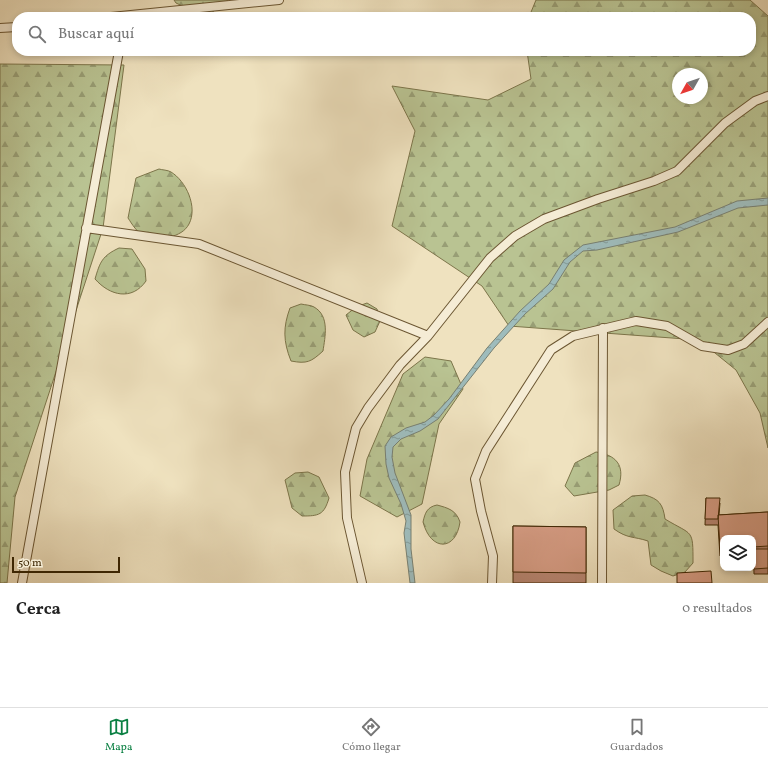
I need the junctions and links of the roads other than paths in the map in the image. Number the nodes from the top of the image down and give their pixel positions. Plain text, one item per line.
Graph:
1 (279, 0) edge
2 (164, 12) edge
3 (12, 27) edge
4 (0, 28) edge
5 (118, 56) edge
6 (768, 96) edge
7 (86, 228) junction
8 (768, 322) edge
9 (603, 328) junction
10 (428, 336) junction
11 (22, 583) edge
12 (362, 583) edge
13 (492, 583) edge
14 (602, 583) edge

1 - 2 lane
3 - 4 lane
5 - 7 lane
6 - 10 lane
7 - 10 lane
7 - 11 lane
8 - 9 lane
9 - 13 lane
9 - 14 lane
10 - 12 lane

